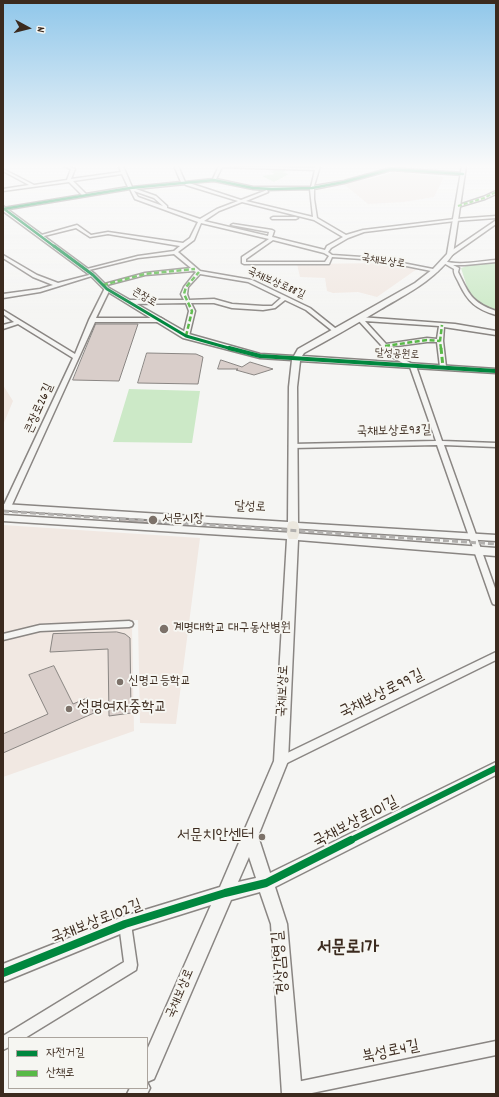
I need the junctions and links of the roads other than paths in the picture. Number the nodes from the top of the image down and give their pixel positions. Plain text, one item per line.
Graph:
1 (15, 217) edge
2 (190, 217) edge
3 (206, 217) edge
4 (306, 217) joint
5 (493, 217) edge
6 (273, 218) joint
7 (315, 219) joint
8 (455, 220) junction
9 (200, 221) junction
10 (496, 222) edge
11 (221, 226) junction
12 (272, 231) junction
13 (40, 236) junction
14 (346, 236) junction
15 (271, 239) junction
16 (185, 245) junction
17 (175, 252) junction
18 (326, 252) junction
19 (450, 254) junction
20 (3, 256) edge
21 (331, 256) junction
22 (496, 261) edge
23 (444, 262) junction
24 (85, 270) junction
25 (197, 271) junction
26 (436, 271) junction
27 (93, 276) junction
28 (58, 285) junction
29 (105, 287) junction
30 (3, 296) edge
31 (284, 298) junction
32 (187, 301) junction
33 (131, 302) junction
34 (3, 312) edge
35 (496, 313) edge
36 (360, 319) junction
37 (92, 320) junction
38 (161, 320) junction
39 (19, 322) junction
40 (442, 325) junction
41 (3, 327) edge
42 (337, 332) junction
43 (496, 333) edge
44 (186, 336) junction
45 (440, 341) junction
46 (385, 346) junction
47 (76, 356) junction
48 (296, 359) junction
49 (413, 366) junction
50 (443, 367) junction
51 (496, 370) edge
52 (440, 443) junction
53 (496, 445) edge
54 (292, 446) junction
55 (5, 507) edge
56 (3, 518) edge
57 (293, 530) junction
58 (472, 537) junction
59 (496, 538) edge
60 (477, 551) junction
61 (496, 552) edge
62 (496, 602) edge
63 (129, 624) dead end
64 (3, 637) edge
65 (496, 656) edge
66 (281, 761) junction
67 (496, 768) edge
68 (250, 836) junction
69 (266, 884) junction
70 (225, 894) junction
71 (125, 924) junction
72 (3, 973) edge
73 (14, 1037) edge
74 (496, 1048) edge
75 (148, 1070) edge
76 (292, 1092) edge

1 - 13 main road, 큰장로
2 - 9 street
3 - 9 street
4 - 6 street
4 - 7 street
5 - 8 street
6 - 12 street
7 - 14 street
8 - 14 street
8 - 19 main road, 국채보상로
9 - 11 street
9 - 16 street
10 - 19 street
11 - 12 street
11 - 15 street
12 - 15 street
13 - 16 street
13 - 24 main road, 큰장로
14 - 18 street
15 - 18 street
15 - 21 street, 국채보상로88길
16 - 17 street
17 - 24 street
17 - 25 street
18 - 21 street
19 - 23 main road, 국채보상로
20 - 28 street
21 - 26 street, 국채보상로
22 - 23 street
23 - 26 main road, 국채보상로
23 - 35 street
24 - 27 main road, 큰장로
25 - 29 street, 큰장로
25 - 31 street, 국채보상로88길
25 - 32 street
26 - 36 main road, 국채보상로
27 - 28 street
27 - 29 main road, 큰장로
28 - 30 street
29 - 33 main road, 큰장로
29 - 37 street, 큰장로26길
31 - 32 street
31 - 42 street, 국채보상로88길
32 - 33 street
32 - 44 street
33 - 38 main road, 큰장로
34 - 39 street
36 - 40 street
36 - 42 main road, 국채보상로
36 - 46 street, 달성공원로
37 - 38 street
37 - 47 street, 큰장로26길
38 - 44 main road, 큰장로
39 - 41 street
39 - 47 street
40 - 43 street
40 - 45 street
42 - 48 main road, 국채보상로
44 - 48 main road, 큰장로
45 - 46 street, 달성공원로
45 - 50 street
46 - 49 street, 달성공원로
47 - 55 street, 큰장로26길
48 - 49 main road, 달성공원로
48 - 54 main road, 국채보상로
49 - 50 main road, 달성공원로
49 - 52 street
50 - 51 main road, 달성공원로
52 - 53 street, 국채보상로93길
52 - 54 street, 국채보상로93길
52 - 58 street
54 - 57 main road, 국채보상로
55 - 57 main road, 달성로
56 - 57 main road
57 - 58 main road, 달성로
57 - 60 main road
57 - 66 main road, 국채보상로
58 - 59 main road, 달성로
58 - 60 street
60 - 61 main road
60 - 62 street
63 - 64 street
65 - 66 street, 국채보상로99길
66 - 68 main road, 국채보상로
67 - 69 main road, 국채보상로101길
68 - 69 main road, 경상감영길
68 - 70 main road, 국채보상로
69 - 70 main road, 국채보상로101길
69 - 76 main road, 경상감영길
70 - 71 main road, 국채보상로102길
70 - 75 main road, 국채보상로
71 - 72 main road, 국채보상로102길
71 - 73 street
74 - 76 street, 북성로4길

